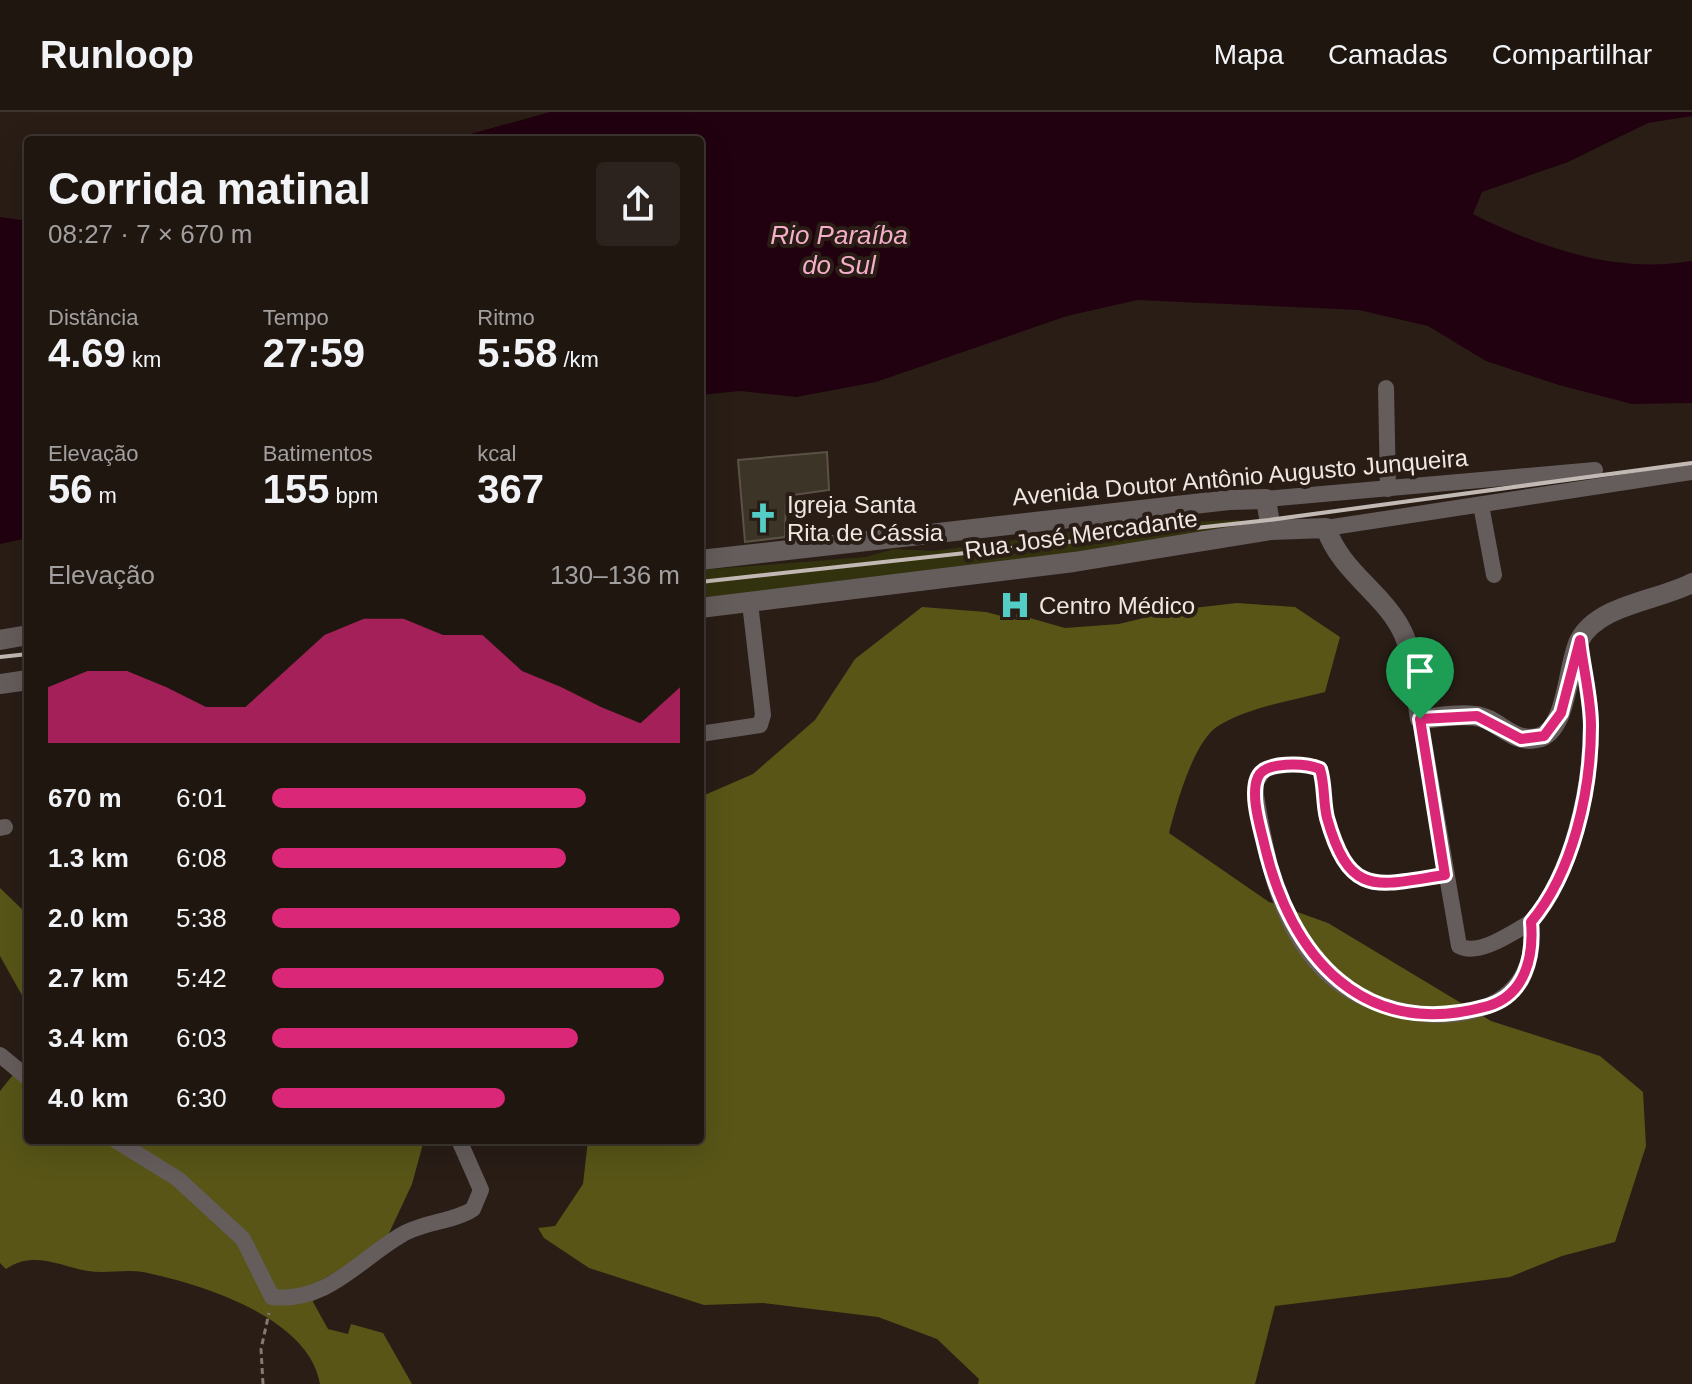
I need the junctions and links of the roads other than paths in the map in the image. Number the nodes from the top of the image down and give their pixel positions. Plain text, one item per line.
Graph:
1 (1386, 388) dead end
2 (1595, 470) dead end
3 (1692, 472) edge
4 (1388, 489) junction
5 (1266, 499) junction
6 (1481, 505) junction
7 (1326, 528) junction
8 (1271, 530) junction
9 (704, 560) edge
10 (1494, 575) dead end
11 (1692, 583) edge
12 (750, 603) junction
13 (704, 608) edge
14 (24, 636) edge
15 (0, 640) edge
16 (1580, 640) junction
17 (24, 681) edge
18 (0, 684) edge
19 (1420, 719) junction
20 (704, 734) edge
21 (1265, 769) road end
22 (1531, 922) junction
23 (0, 1055) edge
24 (24, 1075) edge
25 (121, 1144) edge
26 (461, 1144) edge

1 - 4 street
2 - 4 street, Avenida Doutor Antônio Augusto Junqueira
3 - 6 street
4 - 5 street, Avenida Doutor Antônio Augusto Junqueira
5 - 8 street
5 - 9 street, Avenida Doutor Antônio Augusto Junqueira
6 - 7 street
6 - 10 street
7 - 8 street, Rua José Mercadante
7 - 19 street
8 - 12 street, Rua José Mercadante
11 - 16 street
12 - 13 street, Rua José Mercadante
12 - 20 street
14 - 15 street
16 - 19 street
16 - 22 street
17 - 18 street
19 - 22 street
21 - 22 street
23 - 24 street
25 - 26 street

